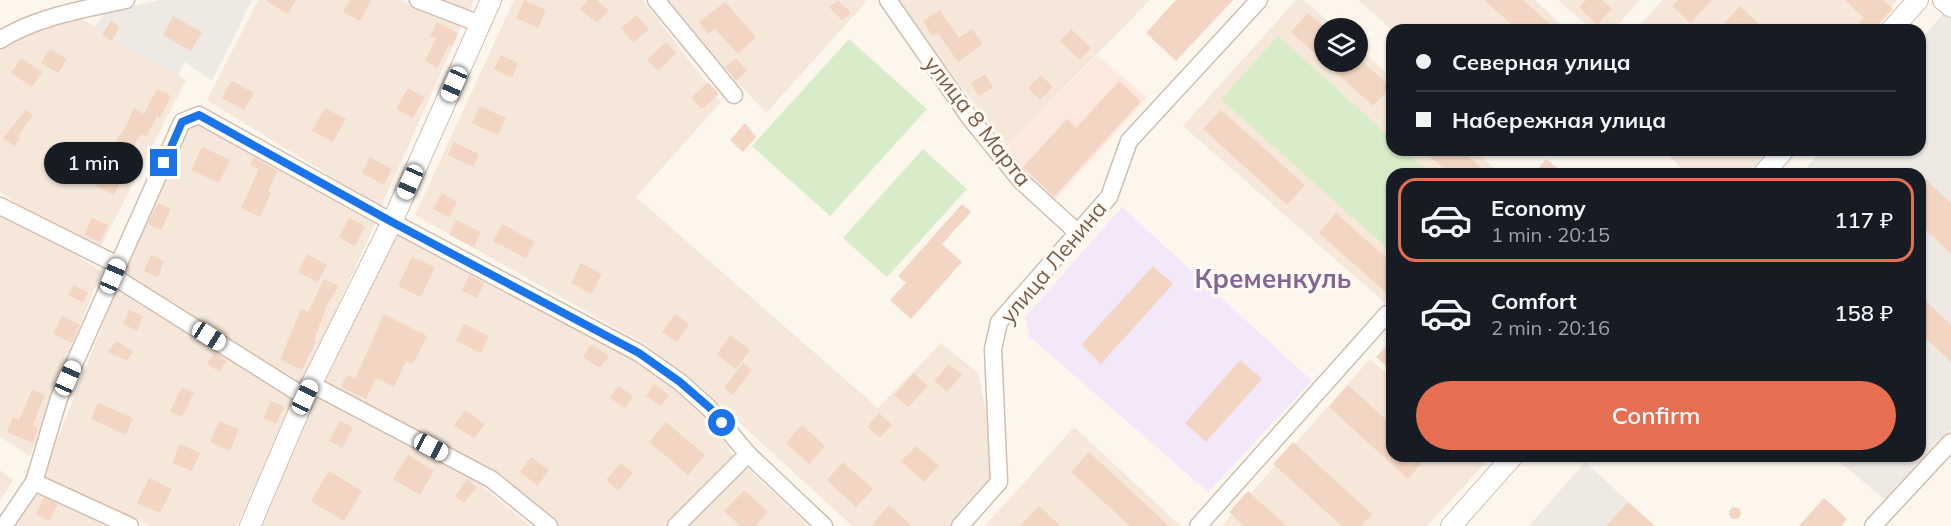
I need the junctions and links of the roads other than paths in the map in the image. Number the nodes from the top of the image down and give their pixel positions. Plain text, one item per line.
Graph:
1 (126, 0) edge
2 (418, 0) edge
3 (491, 0) edge
4 (656, 0) edge
5 (888, 0) edge
6 (1259, 0) edge
7 (1918, 0) edge
8 (1943, 0) edge
9 (1951, 7) edge
10 (480, 24) junction
11 (1897, 24) edge
12 (0, 40) edge
13 (734, 95) dead end
14 (1779, 156) edge
15 (1768, 168) edge
16 (0, 206) edge
17 (392, 222) junction
18 (1078, 233) junction
19 (116, 270) junction
20 (1386, 315) edge
21 (308, 391) junction
22 (1951, 442) edge
23 (748, 454) junction
24 (1508, 462) edge
25 (34, 482) junction
26 (4, 526) edge
27 (130, 526) edge
28 (250, 526) edge
29 (549, 526) edge
30 (676, 526) edge
31 (824, 526) edge
32 (960, 526) edge
33 (1198, 526) edge
34 (1451, 526) edge
35 (1873, 526) edge

1 - 12 street
2 - 10 street
3 - 10 street
4 - 13 street
5 - 18 street, улица 8 Марта
6 - 18 street, улица Ленина
7 - 11 street
8 - 9 street
10 - 17 street
14 - 15 street
16 - 19 street
17 - 19 street
17 - 21 street
17 - 23 street
18 - 32 street, улица Ленина
19 - 21 street
19 - 25 street
20 - 33 street
21 - 28 street
21 - 29 street
22 - 35 street
23 - 30 street
23 - 31 street
24 - 34 street
25 - 26 street
25 - 27 street

